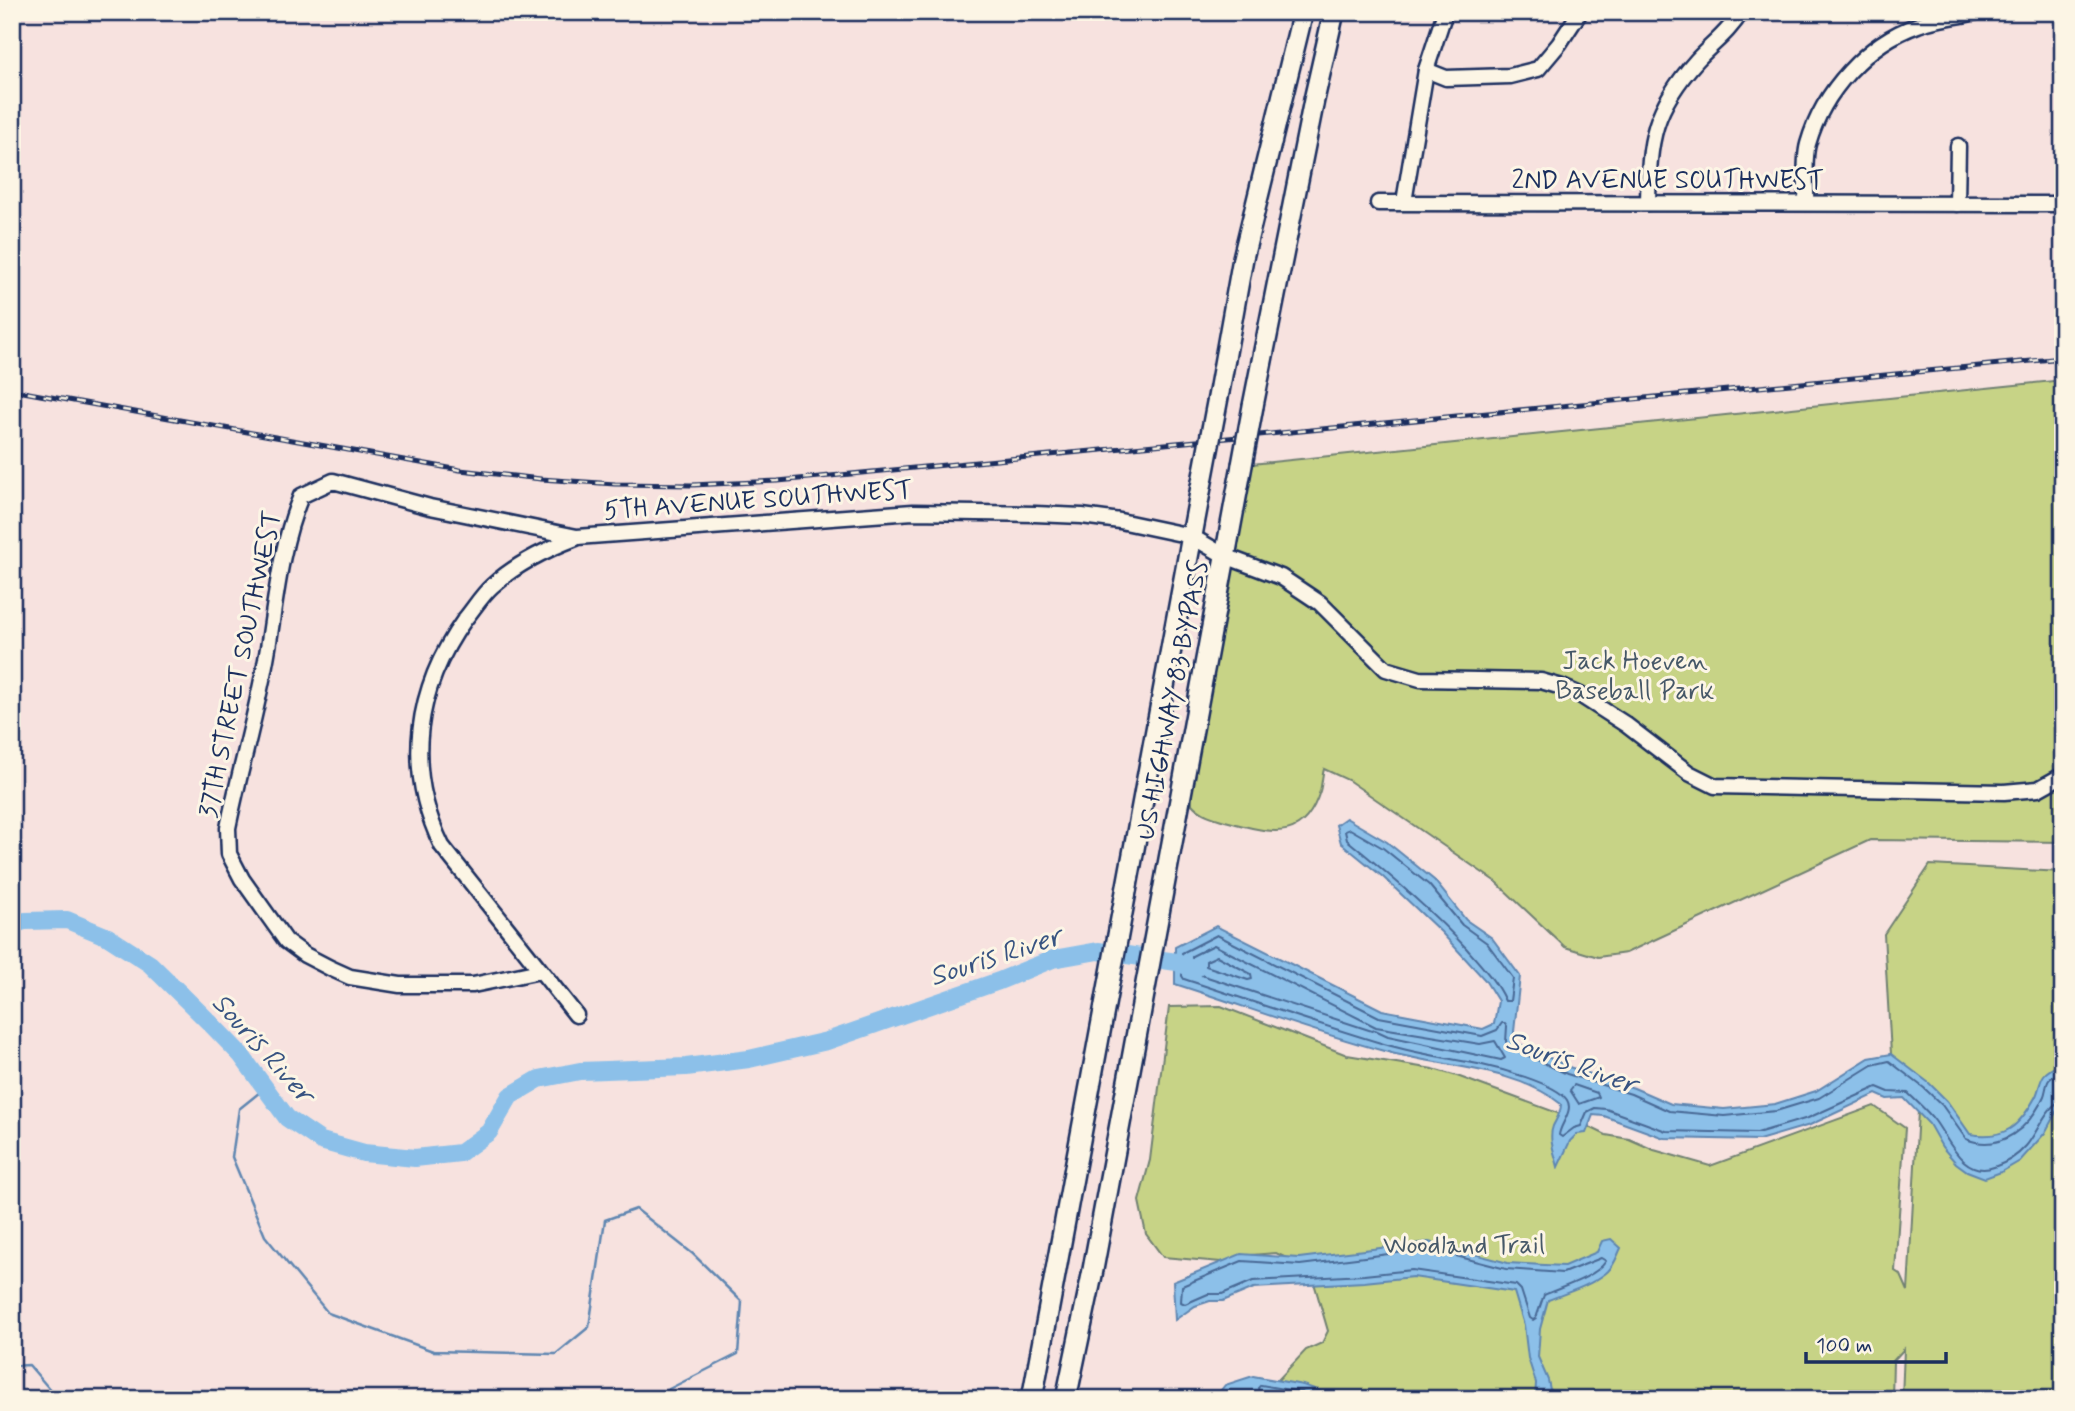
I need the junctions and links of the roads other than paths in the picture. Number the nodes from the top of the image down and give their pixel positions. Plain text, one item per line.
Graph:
1 (1303, 12) edge
2 (1334, 12) edge
3 (1445, 12) edge
4 (1580, 12) edge
5 (1741, 12) edge
6 (1976, 12) edge
7 (1426, 69) junction
8 (1958, 146) dead end
9 (1404, 202) junction
10 (1378, 203) dead end
11 (1648, 203) junction
12 (1806, 204) junction
13 (1957, 204) junction
14 (2063, 204) edge
15 (332, 481) joint
16 (1191, 536) junction
17 (577, 537) junction
18 (1225, 556) junction
19 (2063, 775) edge
20 (540, 971) junction
21 (576, 1015) dead end
22 (1032, 1399) edge
23 (1066, 1399) edge

1 - 16 highway, US HIGHWAY 83 BYPASS, bridge
2 - 18 highway, US HIGHWAY 83 BYPASS, bridge
3 - 7 street
4 - 7 street
5 - 11 street
6 - 12 street
7 - 9 street
8 - 13 street
9 - 10 street, 2ND AVENUE SOUTHWEST
9 - 11 street, 2ND AVENUE SOUTHWEST
11 - 12 street, 2ND AVENUE SOUTHWEST
12 - 13 street, 2ND AVENUE SOUTHWEST
13 - 14 street, 2ND AVENUE SOUTHWEST
15 - 17 street, 5TH AVENUE SOUTHWEST
15 - 20 street, 37TH STREET SOUTHWEST
16 - 17 street, 5TH AVENUE SOUTHWEST
16 - 18 street, 5TH AVENUE SOUTHWEST
16 - 22 highway, US HIGHWAY 83 BYPASS
17 - 20 street
18 - 19 street, 5TH AVENUE SOUTHWEST
18 - 23 highway, US HIGHWAY 83 BYPASS
20 - 21 street

